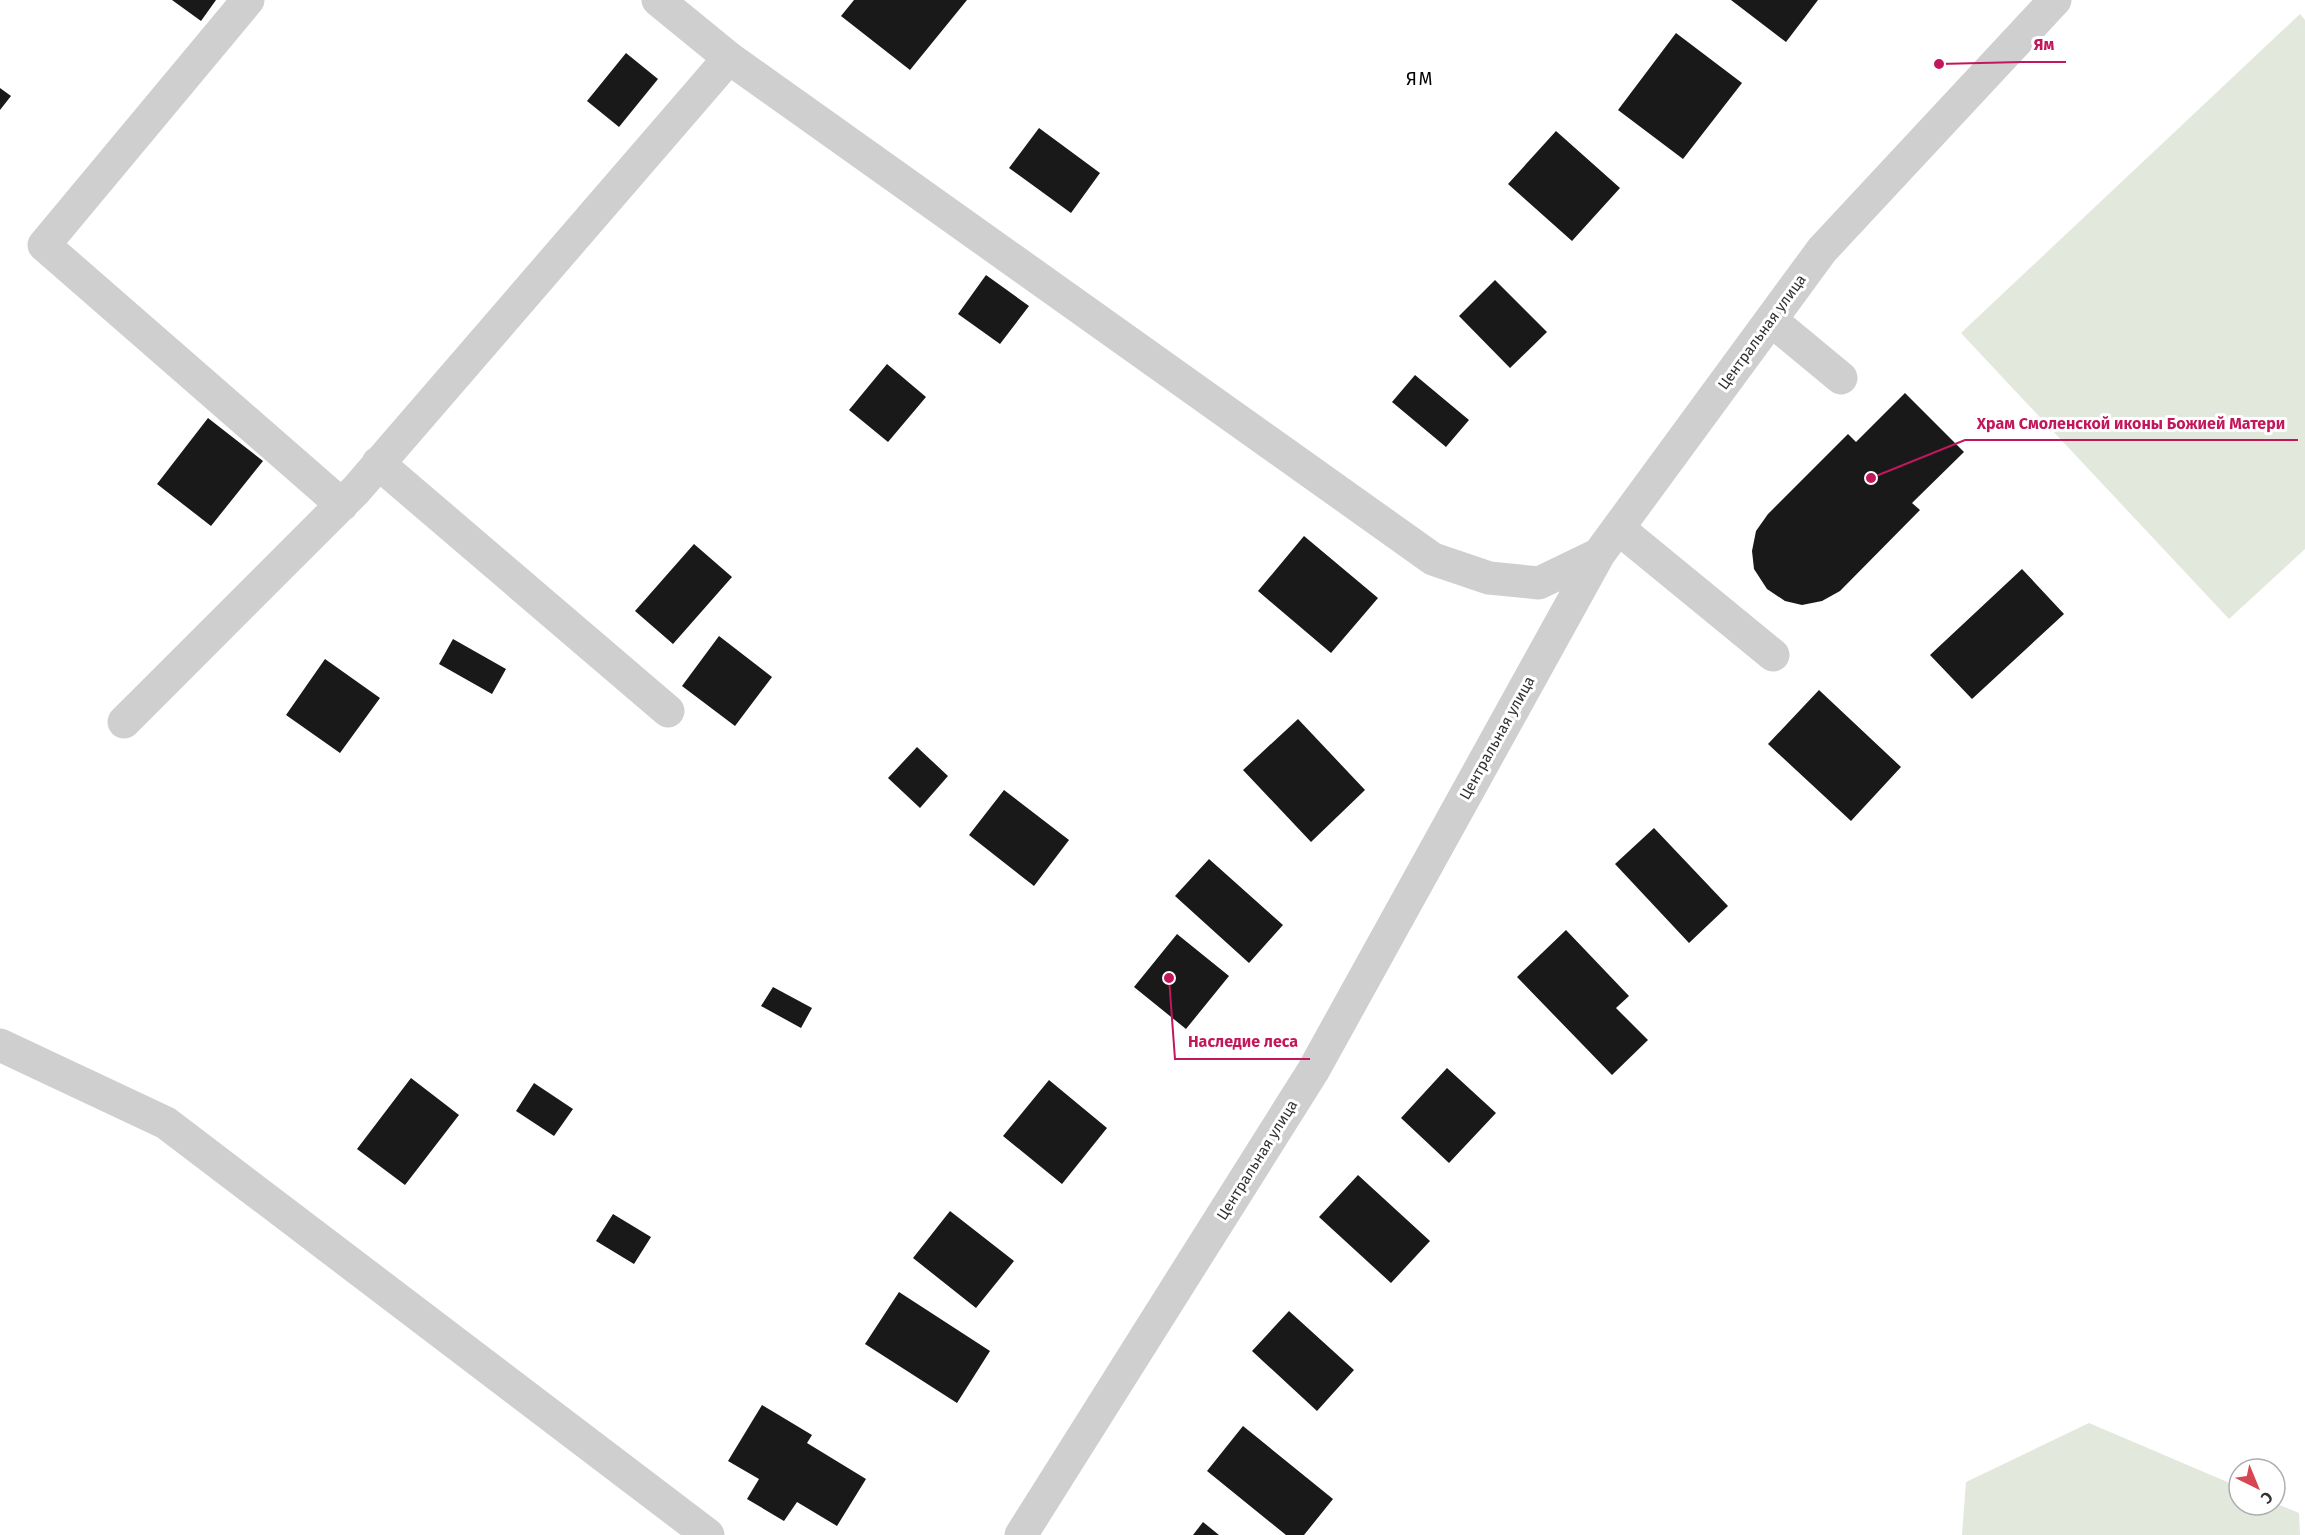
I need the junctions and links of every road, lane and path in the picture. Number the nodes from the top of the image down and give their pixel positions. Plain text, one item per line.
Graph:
1 (248, 0) edge
2 (657, 0) edge
3 (2055, 0) edge
4 (729, 58) junction
5 (1771, 320) junction
6 (1841, 378) dead end
7 (378, 463) junction
8 (342, 505) junction
9 (1608, 541) junction
10 (1773, 656) dead end
11 (668, 711) dead end
12 (124, 722) dead end
13 (0, 1045) edge
14 (708, 1535) edge
15 (1021, 1535) edge

1 - 8 street
2 - 4 street
3 - 5 street, Центральная улица
4 - 7 street
4 - 9 street
5 - 6 street
5 - 9 street, Центральная улица
7 - 8 street
7 - 11 street
8 - 12 street
9 - 10 street
9 - 15 street, Центральная улица
13 - 14 street

